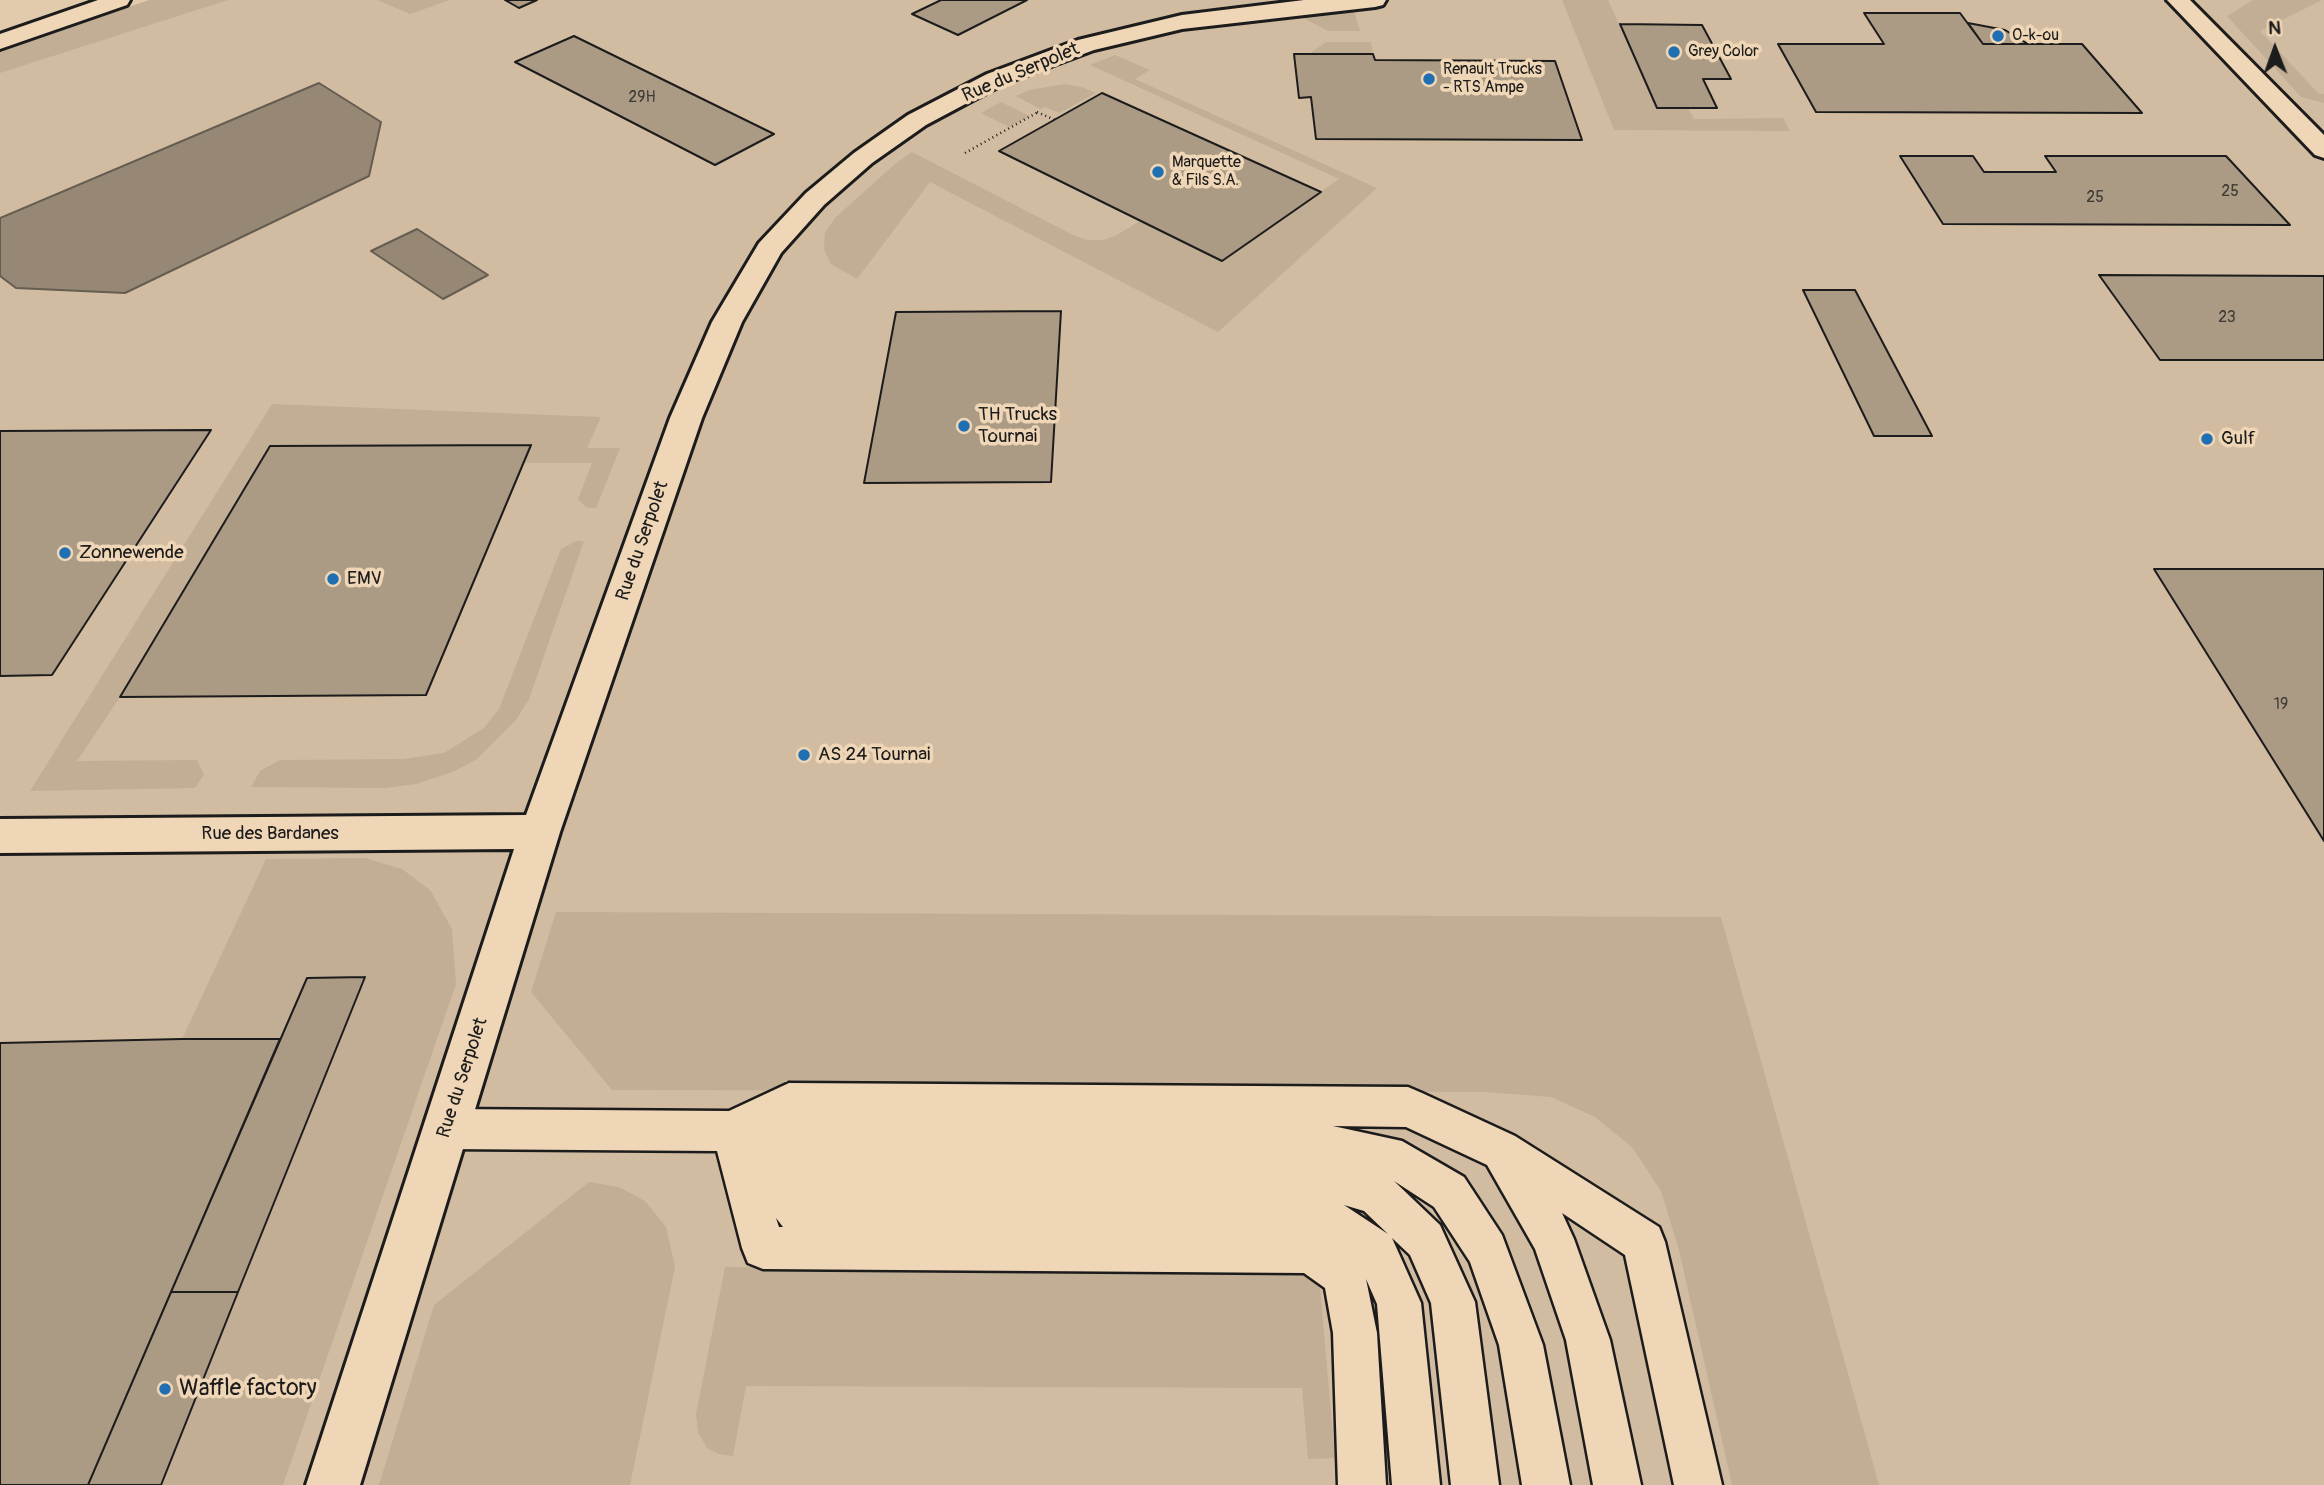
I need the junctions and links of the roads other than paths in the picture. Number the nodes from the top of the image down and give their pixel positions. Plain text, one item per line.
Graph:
1 (64, 0) edge
2 (119, 0) edge
3 (1375, 0) edge
4 (2178, 0) edge
5 (0, 22) edge
6 (0, 41) edge
7 (2324, 150) edge
8 (540, 832) junction
9 (0, 836) edge
10 (446, 1129) junction
11 (732, 1130) junction
12 (1501, 1150) junction
13 (333, 1485) edge
14 (1362, 1485) edge
15 (1416, 1485) edge
16 (1475, 1485) edge
17 (1546, 1485) edge
18 (1617, 1485) edge
19 (1698, 1485) edge

1 - 5 main road
2 - 6 main road
3 - 8 main road, Rue du Serpolet
4 - 7 main road
8 - 9 main road, Rue des Bardanes
8 - 10 main road, Rue du Serpolet
10 - 11 lane
10 - 13 main road, Rue du Serpolet
11 - 12 lane
11 - 14 lane
11 - 15 lane
11 - 16 lane
11 - 17 lane
12 - 18 lane
12 - 19 lane

